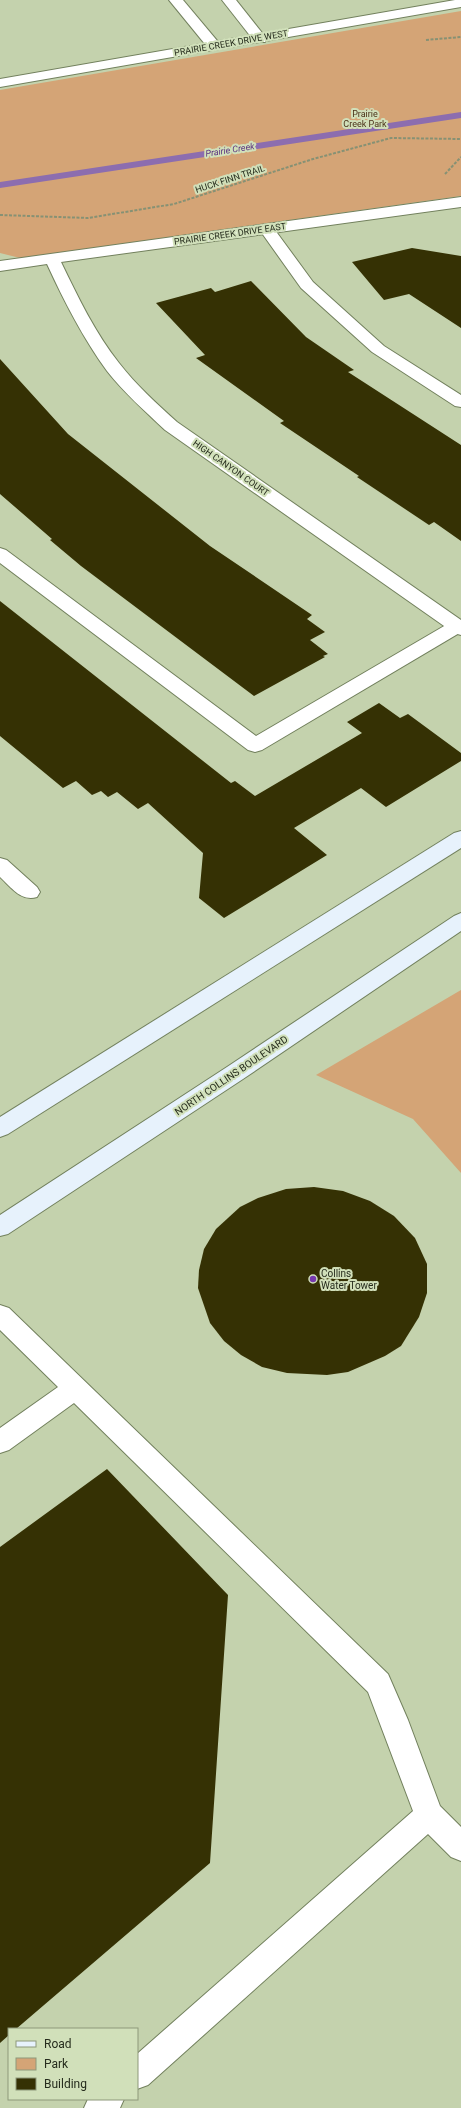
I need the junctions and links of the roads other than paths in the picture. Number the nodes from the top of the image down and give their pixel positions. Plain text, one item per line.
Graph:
1 (176, 0) edge
2 (229, 0) edge
3 (461, 3) edge
4 (260, 39) junction
5 (214, 46) junction
6 (0, 83) edge
7 (461, 202) edge
8 (267, 229) junction
9 (52, 259) junction
10 (0, 266) edge
11 (461, 402) edge
12 (0, 554) edge
13 (459, 628) edge
14 (461, 838) edge
15 (0, 865) edge
16 (30, 892) dead end
17 (461, 921) edge
18 (0, 1128) edge
19 (0, 1227) edge
20 (0, 1315) edge
21 (75, 1388) junction
22 (0, 1442) edge
23 (429, 1815) junction
24 (461, 1847) edge
25 (138, 2073) edge
26 (108, 2100) edge
27 (99, 2108) edge

1 - 5 street
2 - 4 street
3 - 4 street, PRAIRIE CREEK DRIVE WEST
4 - 5 street, PRAIRIE CREEK DRIVE WEST
5 - 6 street, PRAIRIE CREEK DRIVE WEST
7 - 8 street, PRAIRIE CREEK DRIVE EAST
8 - 9 street, PRAIRIE CREEK DRIVE EAST
8 - 11 street
9 - 10 street, PRAIRIE CREEK DRIVE EAST
9 - 13 street, HIGH CANYON COURT
12 - 13 street
14 - 18 main road
15 - 16 street
17 - 19 main road, NORTH COLLINS BOULEVARD
20 - 21 street
21 - 22 street
21 - 23 street
23 - 24 street
23 - 25 street
26 - 27 street

